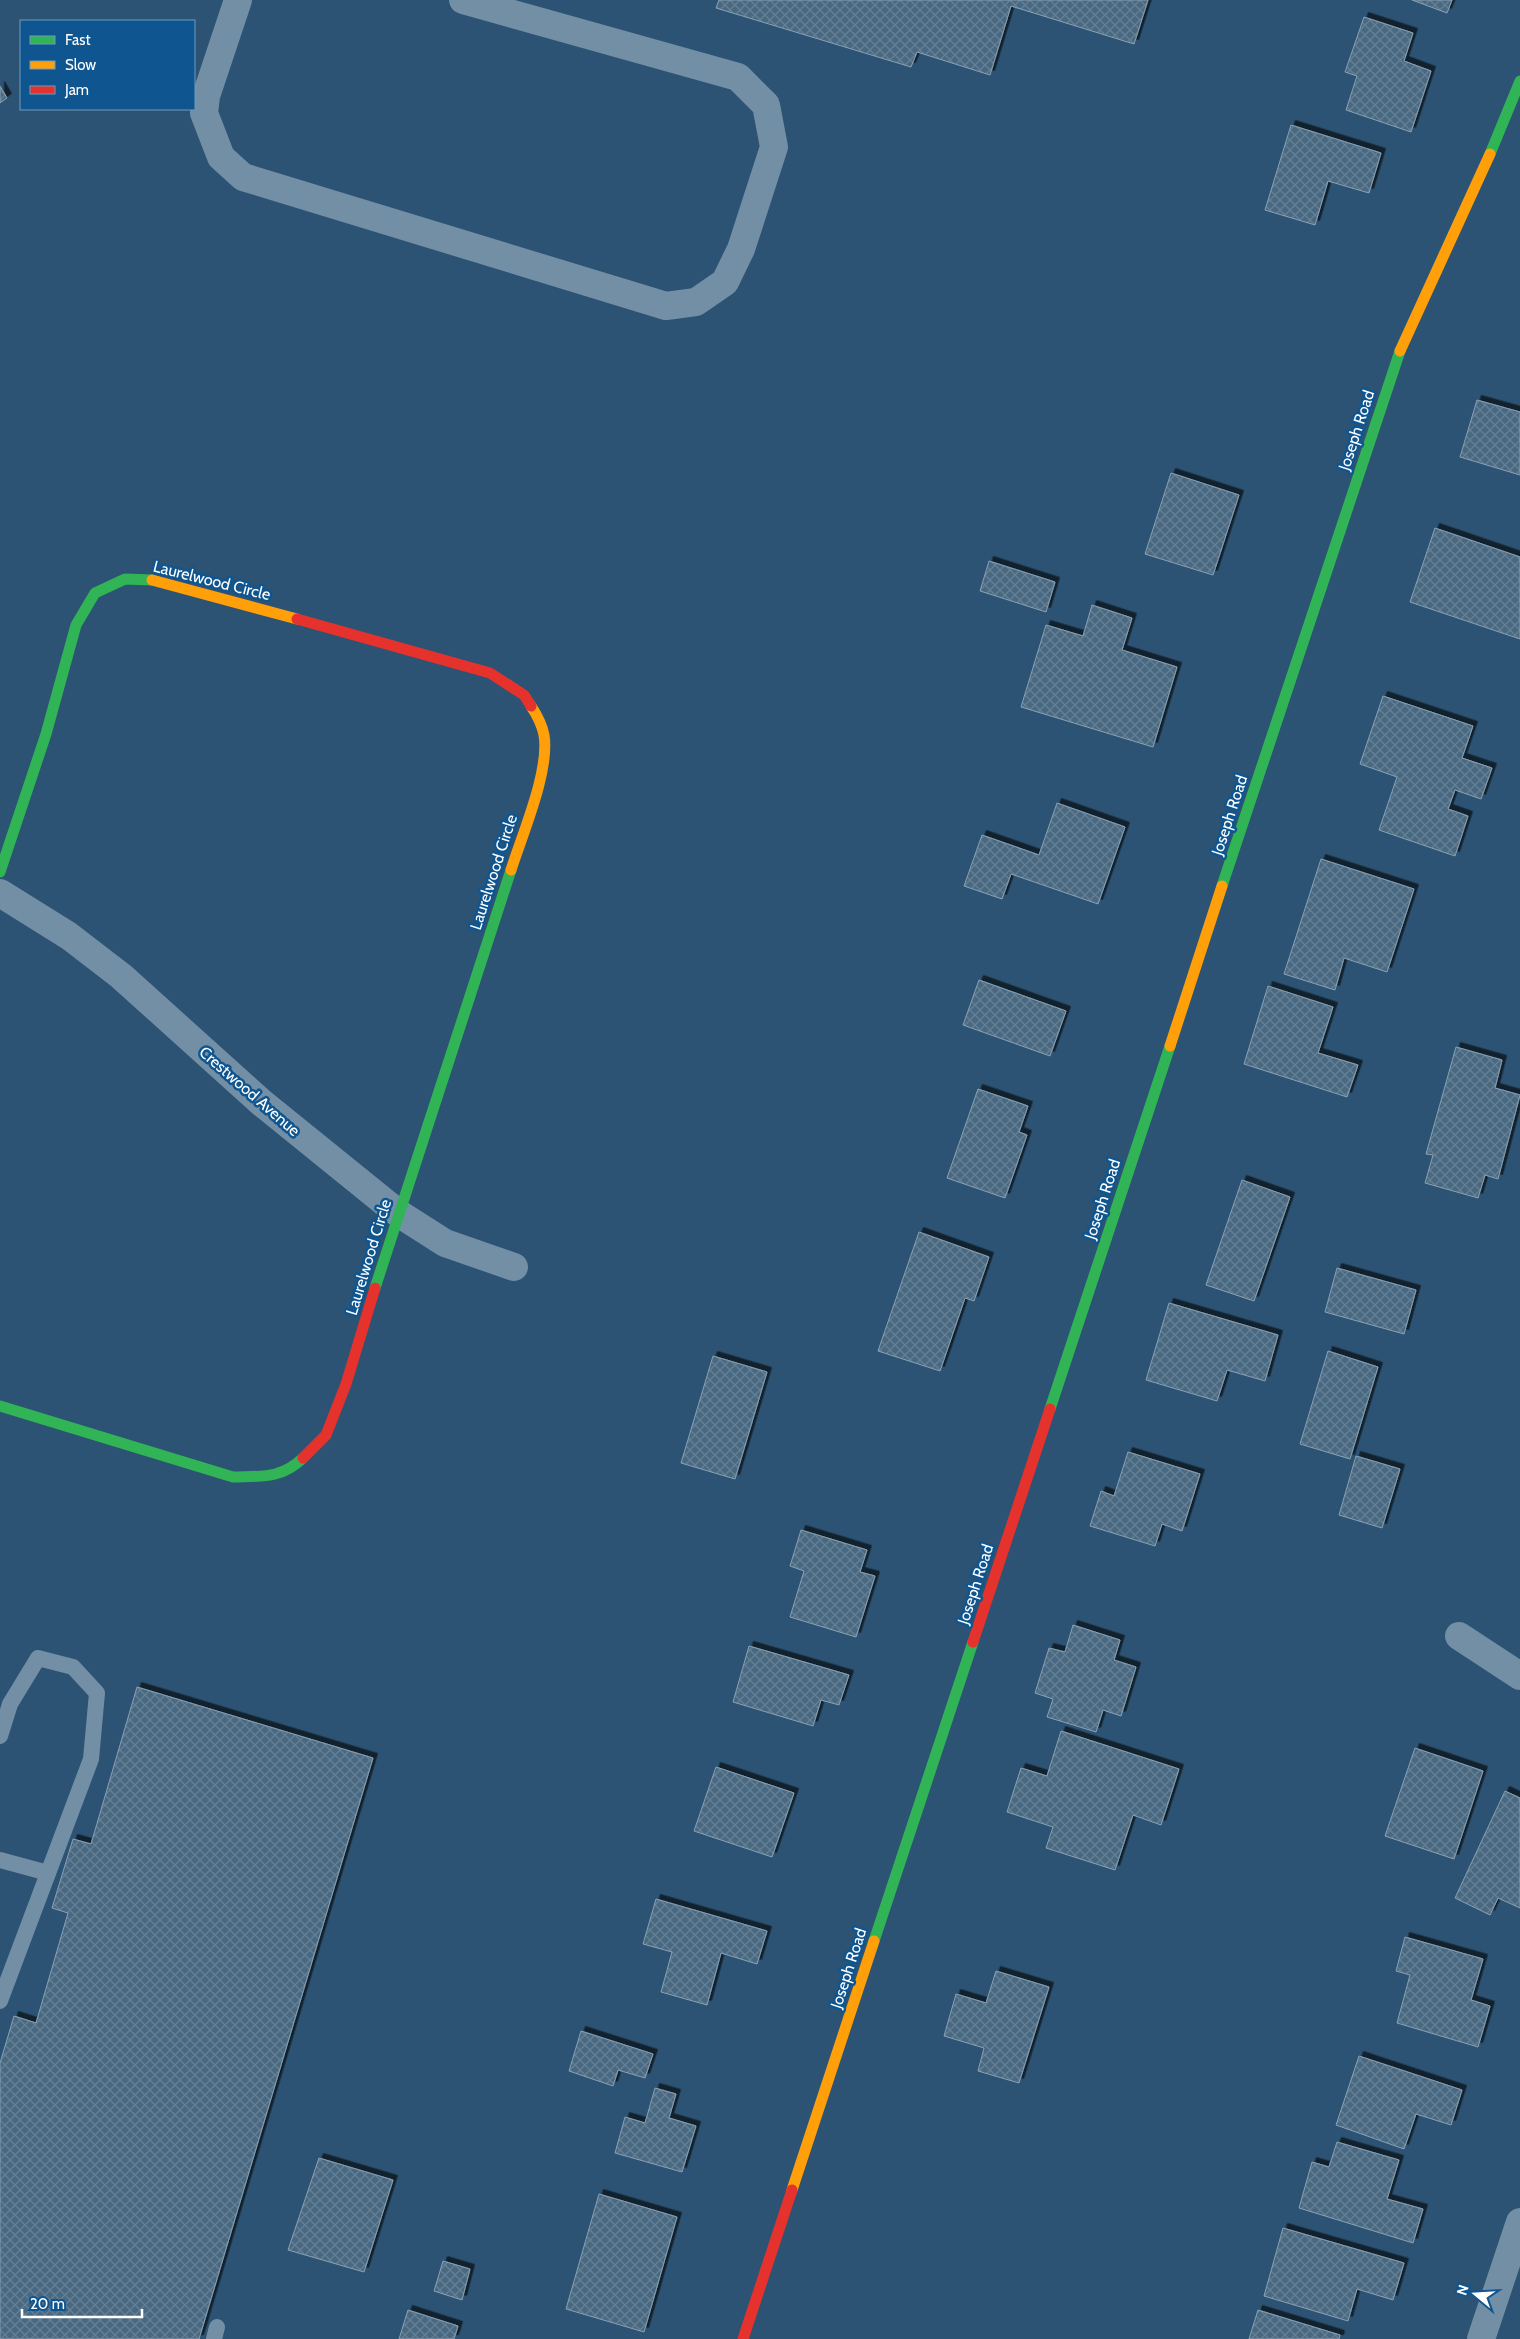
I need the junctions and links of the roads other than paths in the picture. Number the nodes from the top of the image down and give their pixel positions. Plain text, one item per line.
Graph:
1 (238, 0) edge
2 (463, 0) edge
3 (1520, 80) edge
4 (0, 872) edge
5 (0, 893) edge
6 (398, 1213) junction
7 (514, 1266) dead end
8 (0, 1406) edge
9 (1459, 1636) dead end
10 (1520, 1676) edge
11 (0, 1736) edge
12 (0, 1860) edge
13 (48, 1873) junction
14 (0, 2002) edge
15 (1520, 2222) edge
16 (743, 2339) edge
17 (1482, 2339) edge

1 - 2 street
3 - 16 street, Joseph Road
4 - 6 street, Laurelwood Circle
5 - 6 street, Crestwood Avenue
6 - 7 street, Crestwood Avenue
6 - 8 street, Laurelwood Circle
9 - 10 street
11 - 13 lane
12 - 13 lane
13 - 14 lane
15 - 17 street

